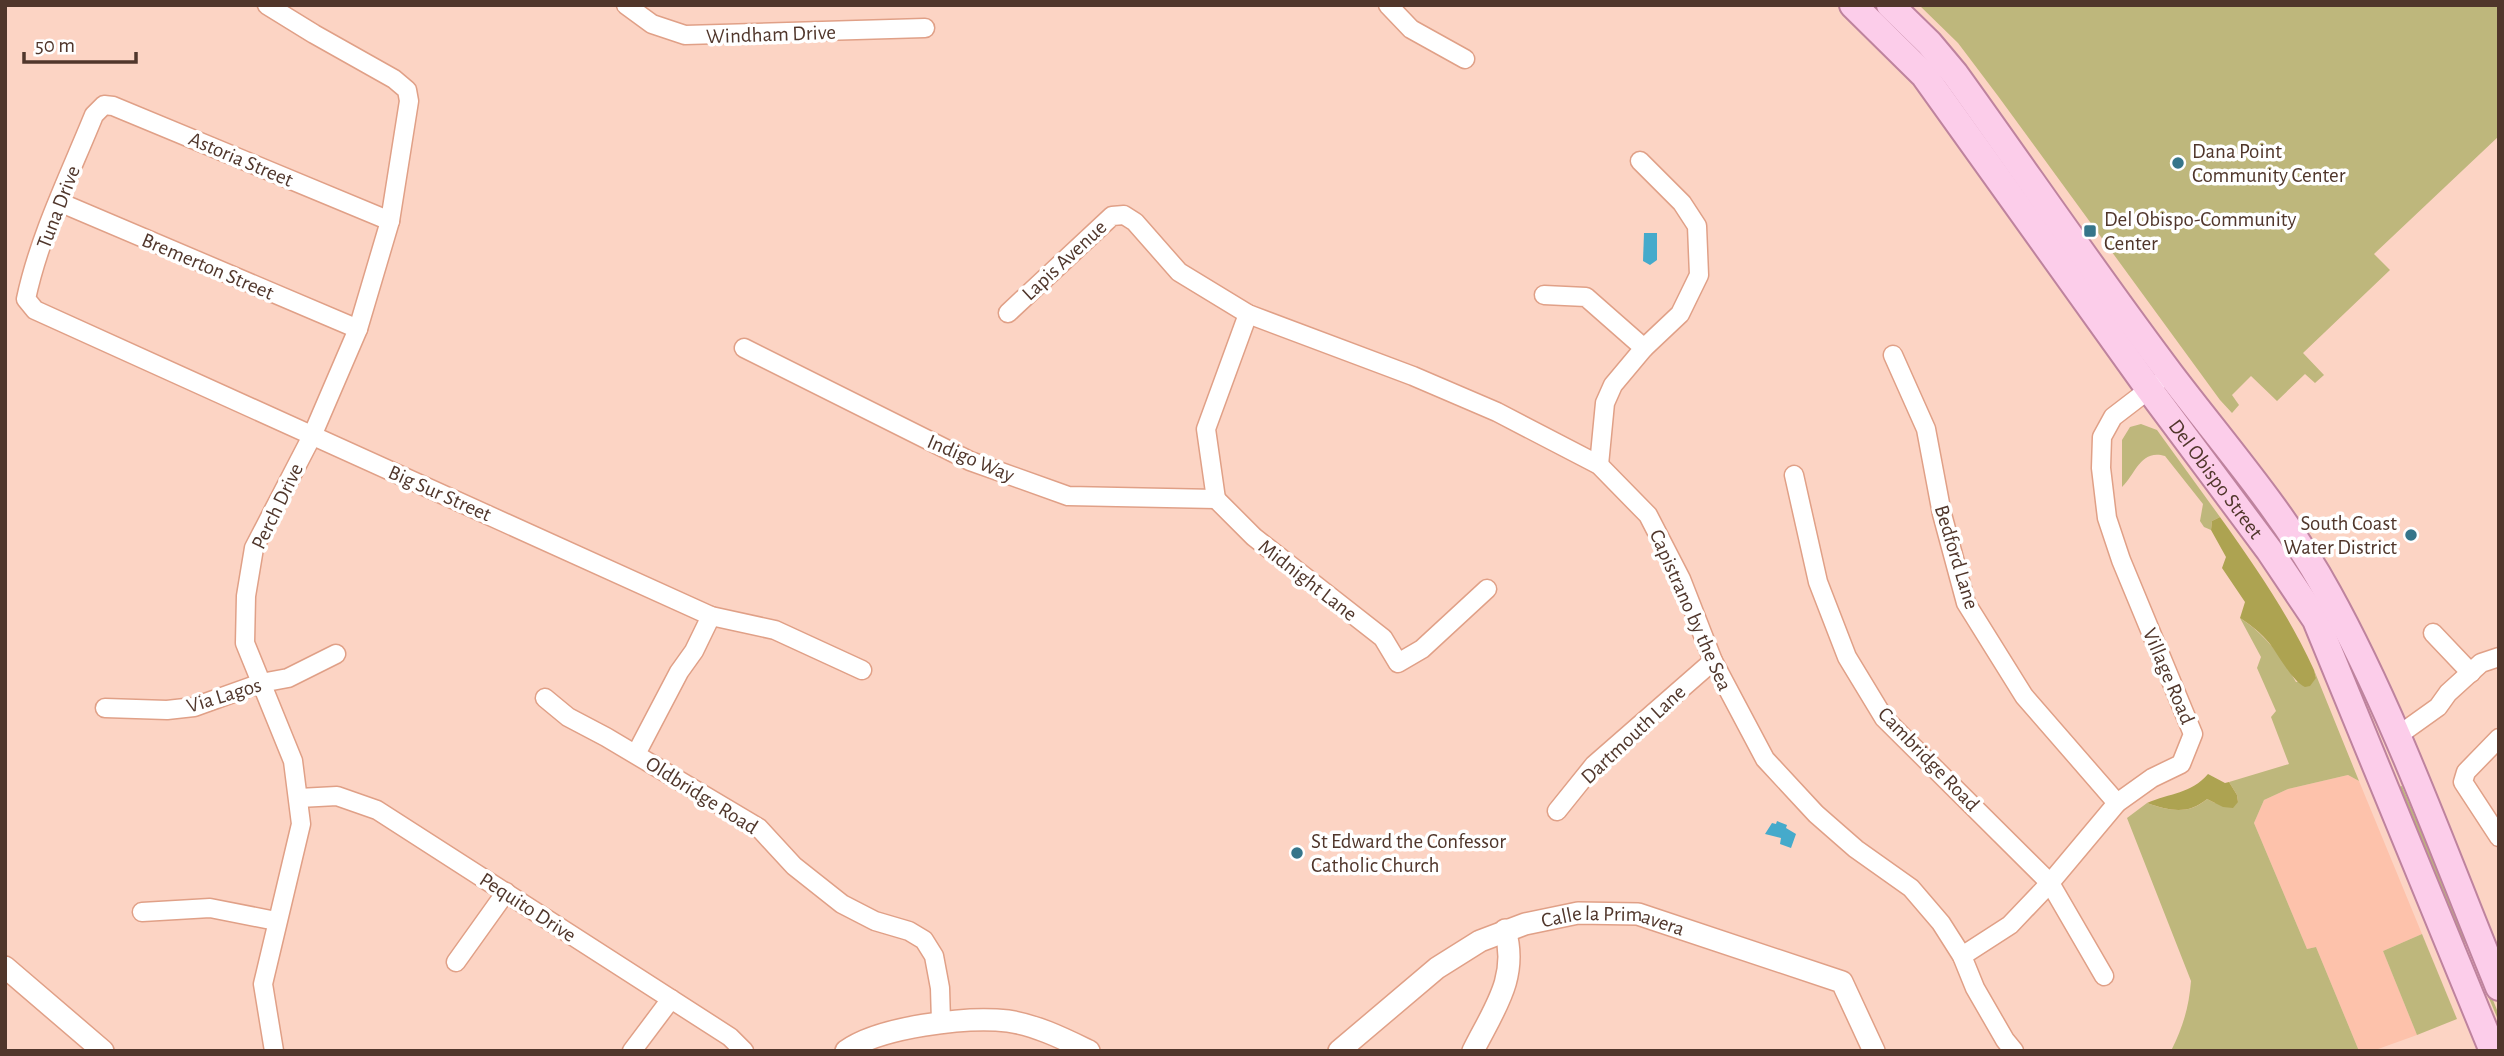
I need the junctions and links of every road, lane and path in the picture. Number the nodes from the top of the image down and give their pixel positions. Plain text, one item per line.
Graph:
1 (267, 5) edge
2 (626, 5) edge
3 (1388, 5) edge
4 (1853, 5) edge
5 (1890, 5) edge
6 (925, 27) dead end
7 (1465, 60) dead end
8 (94, 116) joint
9 (1640, 161) dead end
10 (59, 202) junction
11 (1124, 215) joint
12 (390, 222) junction
13 (1544, 295) dead end
14 (26, 299) joint
15 (1008, 313) dead end
16 (1248, 314) junction
17 (358, 329) junction
18 (744, 348) dead end
19 (1644, 348) junction
20 (1893, 355) dead end
21 (2160, 381) junction
22 (312, 436) junction
23 (1599, 465) junction
24 (1794, 475) dead end
25 (1216, 499) junction
26 (1487, 589) dead end
27 (711, 616) junction
28 (2433, 633) dead end
29 (336, 654) dead end
30 (2499, 657) edge
31 (1713, 662) junction
32 (862, 670) dead end
33 (2471, 673) junction
34 (261, 683) junction
35 (545, 698) dead end
36 (106, 708) dead end
37 (2396, 737) junction
38 (2499, 738) edge
39 (636, 754) junction
40 (299, 798) junction
41 (2117, 803) junction
42 (1557, 811) dead end
43 (2499, 837) edge
44 (2050, 883) junction
45 (506, 892) junction
46 (142, 912) dead end
47 (276, 921) junction
48 (1505, 930) junction
49 (1962, 956) junction
50 (456, 962) dead end
51 (5, 967) edge
52 (2104, 976) dead end
53 (2499, 987) edge
54 (671, 999) junction
55 (941, 1021) junction
56 (103, 1051) edge
57 (274, 1051) edge
58 (632, 1051) edge
59 (744, 1051) edge
60 (846, 1051) edge
61 (1089, 1051) edge
62 (1339, 1051) edge
63 (1473, 1051) edge
64 (1874, 1051) edge
65 (2014, 1051) edge
66 (2493, 1051) edge

1 - 12 street, Perch Drive
2 - 6 street, Windham Drive
3 - 7 street
4 - 21 main road, Del Obispo Street
5 - 21 main road, Del Obispo Street
8 - 10 street, Tuna Drive
8 - 12 street, Astoria Street
9 - 19 street
10 - 14 street, Tuna Drive
10 - 17 street, Bremerton Street
11 - 15 street, Lapis Avenue
11 - 16 street, Capistrano by the Sea
12 - 17 street, Perch Drive
13 - 19 street
14 - 22 street, Big Sur Street
16 - 23 street, Capistrano by the Sea
16 - 25 street
17 - 22 street, Perch Drive
18 - 25 street, Indigo Way
19 - 23 street
20 - 41 street, Bedford Lane
21 - 37 main road, Del Obispo Street
21 - 41 street, Village Road
21 - 66 main road, Del Obispo Street
22 - 27 street, Big Sur Street
22 - 34 street, Perch Drive
23 - 31 street, Capistrano by the Sea
24 - 44 street, Cambridge Road
25 - 26 street, Midnight Lane
27 - 32 street, Big Sur Street
27 - 39 street
28 - 33 street
29 - 34 street, Via Lagos
30 - 33 street
31 - 42 street, Dartmouth Lane
31 - 49 street, Capistrano by the Sea
33 - 37 street
34 - 36 street, Via Lagos
34 - 40 street, Perch Drive
35 - 39 street, Oldbridge Road
37 - 53 main road, Del Obispo Street
38 - 43 street
39 - 55 street, Oldbridge Road
40 - 45 street, Pequito Drive
40 - 47 street, Perch Drive
41 - 44 street, Village Road
44 - 49 street, Village Road
44 - 52 street, Cambridge Road
45 - 50 street
45 - 54 street, Pequito Drive
46 - 47 street
47 - 57 street, Perch Drive
48 - 62 street, Calle la Primavera
48 - 63 street
48 - 64 street, Calle la Primavera
49 - 65 street, Capistrano by the Sea
51 - 56 street
54 - 58 street
54 - 59 street, Pequito Drive
55 - 60 street
55 - 61 street

